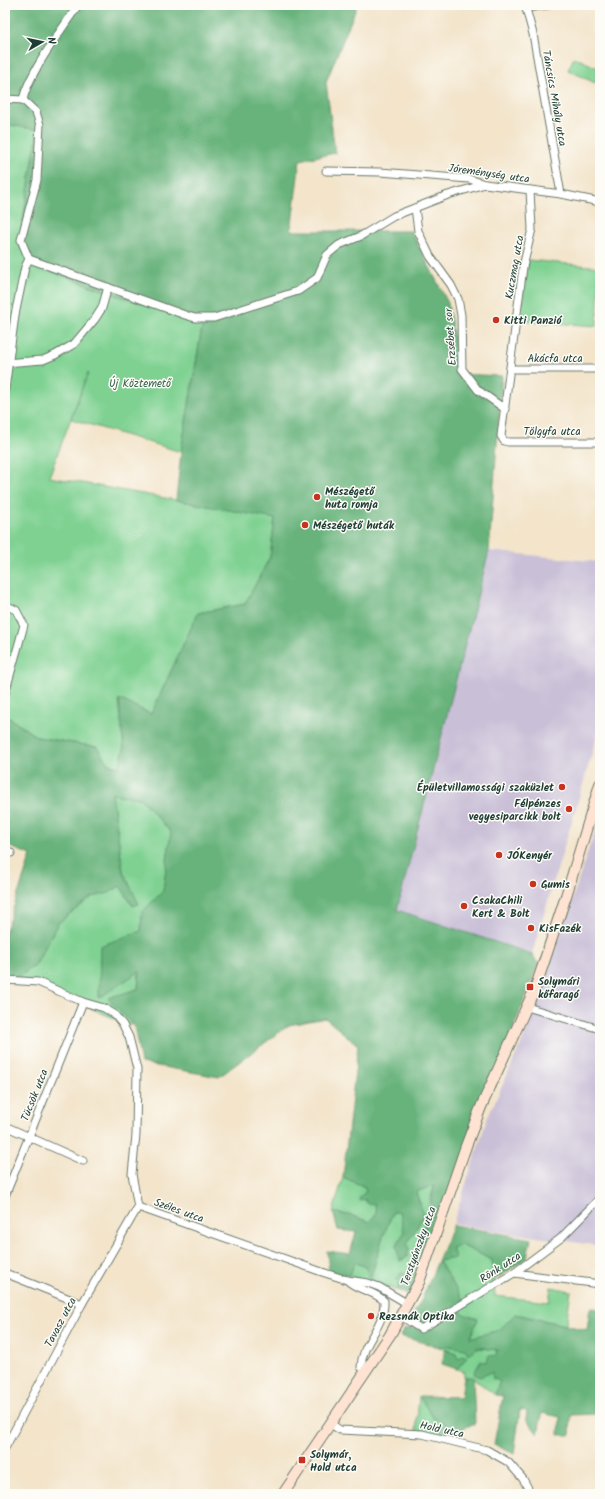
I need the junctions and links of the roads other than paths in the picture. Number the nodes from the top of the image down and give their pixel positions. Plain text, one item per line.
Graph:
1 (78, 5) edge
2 (549, 5) edge
3 (526, 7) edge
4 (5, 99) edge
5 (23, 100) junction
6 (326, 171) dead end
7 (485, 184) junction
8 (530, 190) junction
9 (561, 194) junction
10 (600, 202) edge
11 (415, 208) junction
12 (29, 259) junction
13 (108, 287) junction
14 (7, 363) edge
15 (511, 369) junction
16 (600, 369) edge
17 (5, 389) edge
18 (505, 409) junction
19 (504, 441) joint
20 (600, 442) edge
21 (5, 605) edge
22 (5, 693) edge
23 (600, 784) edge
24 (5, 980) edge
25 (83, 1002) junction
26 (527, 1007) junction
27 (600, 1029) edge
28 (5, 1126) edge
29 (29, 1136) junction
30 (83, 1161) dead end
31 (5, 1196) edge
32 (600, 1198) edge
33 (138, 1207) junction
34 (514, 1272) junction
35 (5, 1273) edge
36 (347, 1280) junction
37 (600, 1284) edge
38 (82, 1304) junction
39 (408, 1304) junction
40 (401, 1316) junction
41 (366, 1371) junction
42 (331, 1424) junction
43 (5, 1448) edge
44 (283, 1494) edge
45 (531, 1494) edge

1 - 5 street
2 - 3 street
3 - 9 street, Táncsics Mihály utca
4 - 5 street
5 - 12 street
6 - 7 street, Jóreménység utca
7 - 8 street, Jóreménység utca
7 - 11 street
8 - 9 street, Jóreménység utca
8 - 15 street, Kuczmag utca
9 - 10 street, Jóreménység utca
11 - 13 street
11 - 18 street, Erzsébet sor
12 - 13 street
12 - 14 street
13 - 14 street
14 - 17 street
15 - 16 street, Akácfa utca
15 - 18 street, Kuczmag utca
18 - 19 street, Kuczmag utca
19 - 20 street, Tölgyfa utca
21 - 22 street
23 - 26 main road, Terstyánszky utca
24 - 25 street, Széles utca
25 - 29 street, Tücsök utca
25 - 33 street, Széles utca
26 - 27 street
26 - 39 main road, Terstyánszky utca
28 - 29 street
29 - 30 street
29 - 31 street, Tücsök utca
32 - 34 street, Rönk utca
33 - 36 street, Széles utca
33 - 38 street, Tavasz utca
34 - 37 street
34 - 40 street, Rönk utca
35 - 38 street
36 - 39 street, Széles utca
36 - 41 street
38 - 43 street, Tavasz utca
39 - 40 main road, Terstyánszky utca
40 - 41 main road, Terstyánszky utca
41 - 42 main road, Terstyánszky utca
42 - 44 main road, Terstyánszky utca
42 - 45 street, Hold utca

